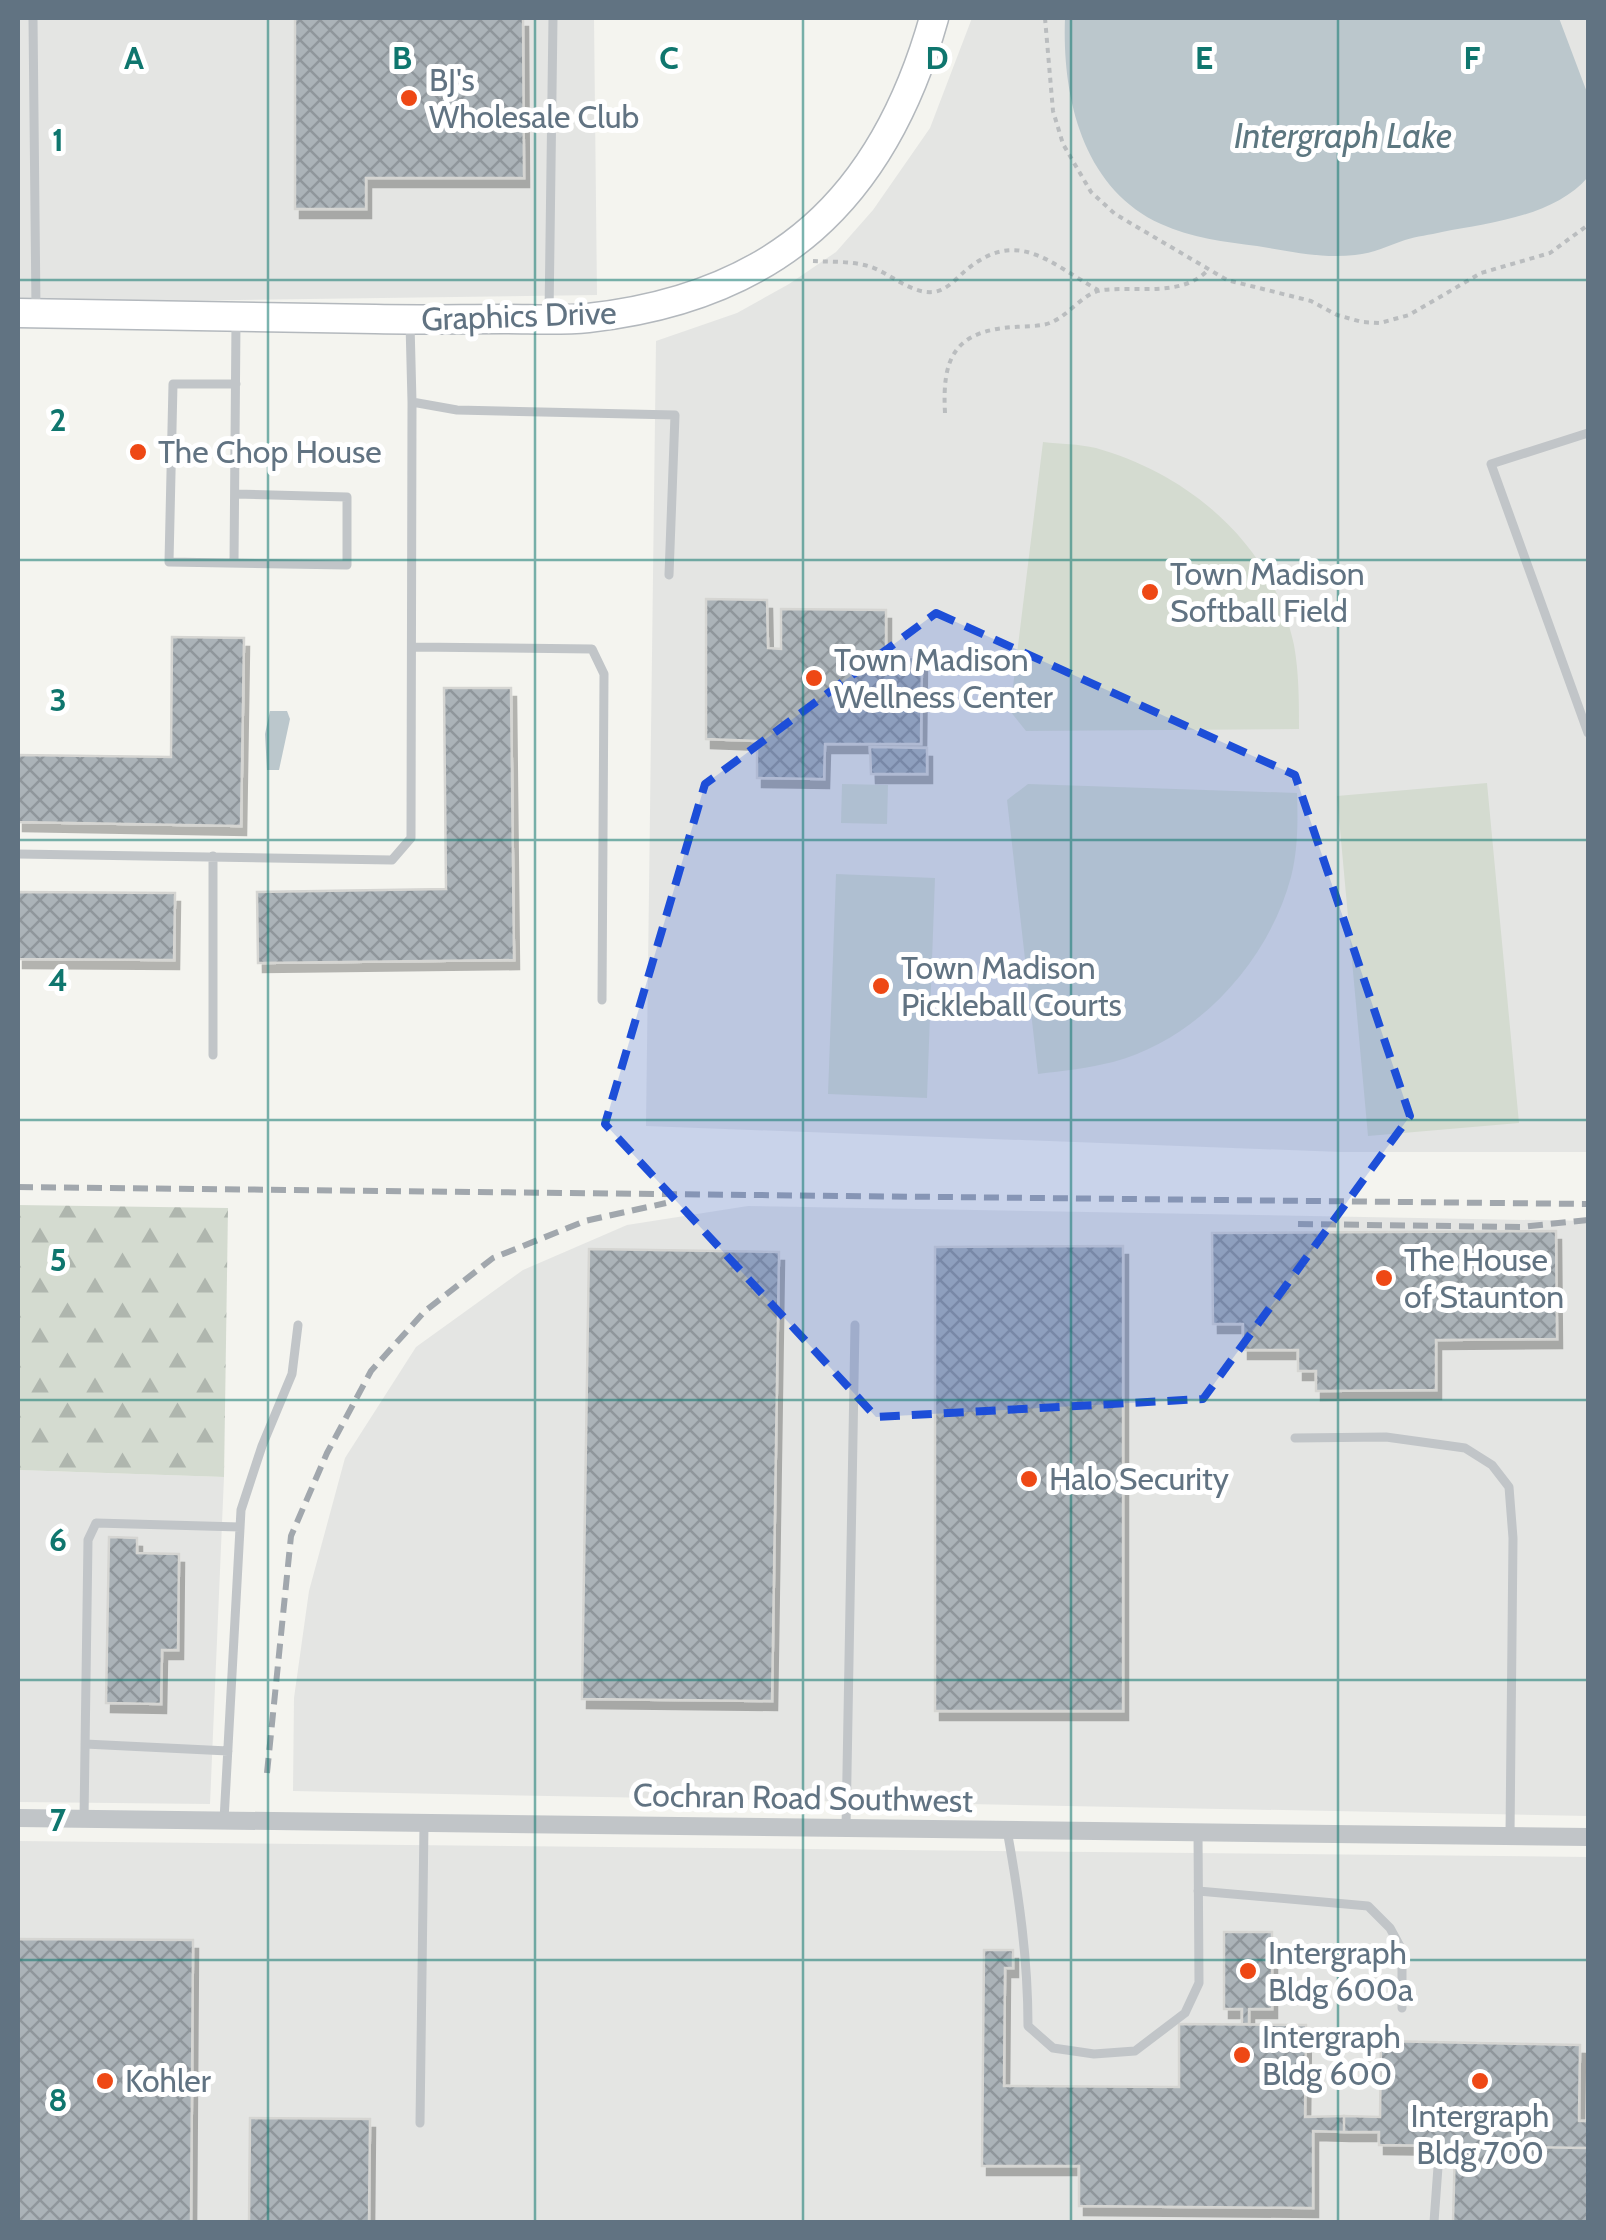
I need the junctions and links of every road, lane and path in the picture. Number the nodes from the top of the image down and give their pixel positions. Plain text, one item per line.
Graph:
1 (32, 18) edge
2 (553, 18) edge
3 (934, 18) edge
4 (1045, 18) edge
5 (1588, 226) edge
6 (813, 261) dead end
7 (1208, 270) junction
8 (1098, 290) junction
9 (27, 313) edge
10 (236, 316) junction
11 (410, 320) junction
12 (549, 320) junction
13 (236, 384) junction
14 (412, 402) junction
15 (945, 414) dead end
16 (1588, 433) edge
17 (236, 494) junction
18 (234, 563) junction
19 (670, 574) dead end
20 (413, 647) junction
21 (1588, 733) edge
22 (18, 854) edge
23 (213, 856) junction
24 (602, 1000) dead end
25 (213, 1055) dead end
26 (298, 1325) dead end
27 (855, 1325) dead end
28 (1294, 1438) dead end
29 (240, 1527) junction
30 (85, 1744) junction
31 (228, 1750) junction
32 (18, 1818) edge
33 (84, 1819) junction
34 (224, 1820) junction
35 (424, 1824) junction
36 (846, 1828) junction
37 (1006, 1830) junction
38 (1198, 1831) junction
39 (1510, 1835) junction
40 (1588, 1837) edge
41 (1198, 1891) junction
42 (1402, 2008) dead end
43 (420, 2122) dead end
44 (1438, 2168) dead end
45 (1434, 2222) edge

1 - 9 lane
2 - 12 lane
3 - 12 street, Graphics Drive
4 - 7 path
5 - 7 path
6 - 8 path
7 - 8 path
8 - 15 path
9 - 10 street, Graphics Drive
10 - 11 street, Graphics Drive
10 - 13 lane
11 - 12 street, Graphics Drive
11 - 14 lane
13 - 17 lane
13 - 18 lane
14 - 19 lane
14 - 20 lane
16 - 21 lane
17 - 18 lane
17 - 18 lane
20 - 23 lane
20 - 24 lane
22 - 23 lane
23 - 25 lane
26 - 29 lane
27 - 36 lane
28 - 39 lane
29 - 30 lane
29 - 31 lane
30 - 31 lane
30 - 33 lane
31 - 34 lane
32 - 33 street, Cochran Road Southwest
33 - 34 street, Cochran Road Southwest
34 - 35 street, Cochran Road Southwest
35 - 36 street, Cochran Road Southwest
35 - 43 lane
36 - 37 street, Cochran Road Southwest
37 - 38 street, Cochran Road Southwest
37 - 41 lane
38 - 39 street, Cochran Road Southwest
38 - 41 lane
39 - 40 street, Cochran Road Southwest
41 - 42 lane
44 - 45 lane

